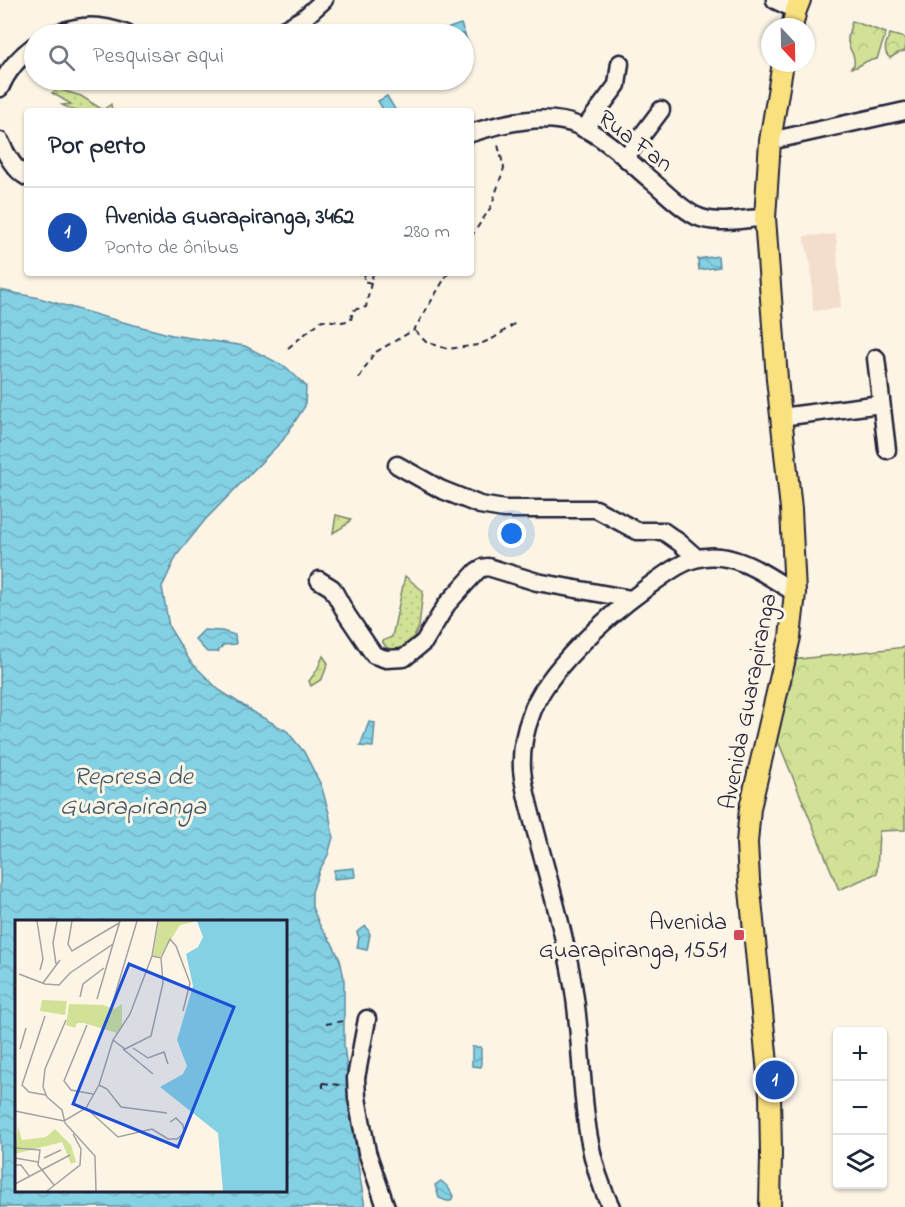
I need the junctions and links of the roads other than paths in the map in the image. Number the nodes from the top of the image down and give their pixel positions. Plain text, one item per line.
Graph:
1 (324, 0) edge
2 (775, 0) edge
3 (796, 12) edge
4 (294, 24) edge
5 (24, 53) edge
6 (620, 63) dead end
7 (782, 72) edge
8 (2, 83) edge
9 (661, 110) dead end
10 (905, 111) edge
11 (584, 129) junction
12 (474, 132) edge
13 (0, 141) edge
14 (770, 141) junction
15 (625, 158) junction
16 (24, 176) edge
17 (765, 218) junction
18 (876, 358) dead end
19 (881, 404) junction
20 (781, 417) junction
21 (887, 450) dead end
22 (397, 465) dead end
23 (697, 558) junction
24 (319, 580) dead end
25 (795, 593) junction
26 (631, 599) junction
27 (367, 1019) dead end
28 (386, 1207) edge
29 (611, 1207) edge
30 (770, 1207) edge

1 - 4 street
2 - 3 street
5 - 8 street
6 - 11 street
7 - 14 main road, Avenida Guarapiranga
9 - 15 street
10 - 14 street
11 - 12 street, Rua Fan
11 - 15 street, Rua Fan
13 - 16 street
14 - 17 main road, Avenida Guarapiranga
15 - 17 street, Rua Fan
17 - 20 main road, Avenida Guarapiranga
18 - 19 street
19 - 20 street
19 - 21 street
20 - 25 main road, Avenida Guarapiranga
22 - 23 street
23 - 25 street
23 - 26 street
24 - 26 street
25 - 30 main road, Avenida Guarapiranga
26 - 29 street
27 - 28 street

